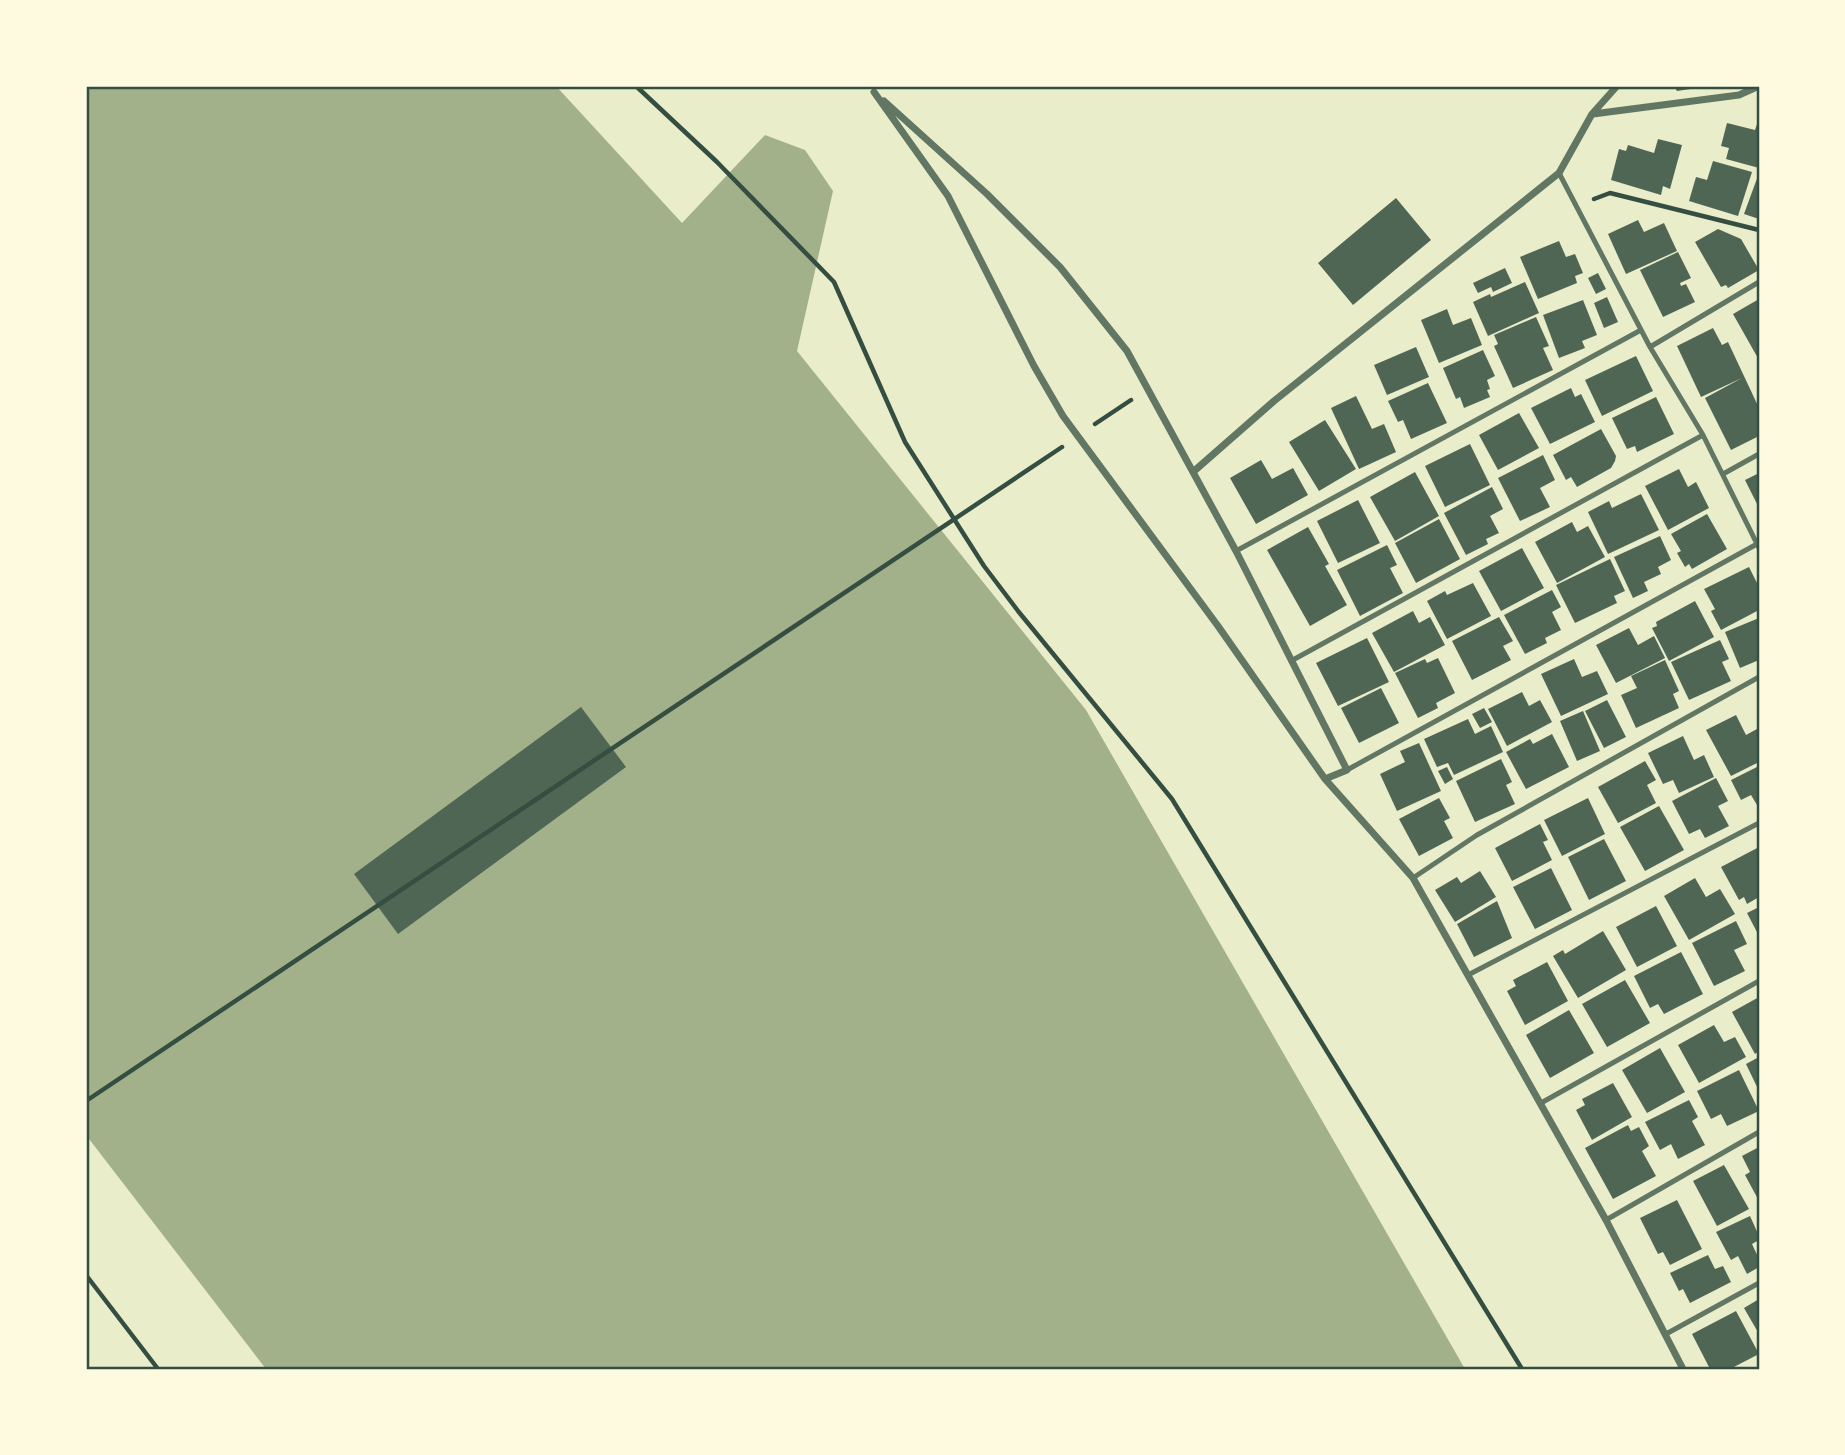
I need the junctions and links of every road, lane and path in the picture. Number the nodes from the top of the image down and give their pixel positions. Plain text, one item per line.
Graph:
1 (636, 86) edge
2 (1617, 86) edge
3 (1759, 86) edge
4 (873, 88) edge
5 (1592, 114) junction
6 (1559, 173) junction
7 (1576, 206) junction
8 (1759, 230) edge
9 (1759, 282) edge
10 (1641, 330) junction
11 (1650, 347) junction
12 (1141, 393) dead end
13 (1095, 424) dead end
14 (1703, 435) junction
15 (1072, 440) dead end
16 (1759, 454) edge
17 (1194, 472) junction
18 (1723, 474) junction
19 (1758, 546) edge
20 (1236, 551) junction
21 (1291, 662) junction
22 (1759, 677) edge
23 (1347, 770) junction
24 (1325, 779) junction
25 (1759, 823) edge
26 (1413, 878) junction
27 (1468, 975) junction
28 (1759, 981) edge
29 (86, 1101) edge
30 (1541, 1103) junction
31 (1759, 1132) edge
32 (1606, 1220) junction
33 (86, 1275) edge
34 (1759, 1283) edge
35 (1666, 1334) junction
36 (158, 1369) edge
37 (1522, 1369) edge
38 (1683, 1369) edge

1 - 37 path
2 - 5 street
3 - 5 street
4 - 17 street
4 - 24 street
5 - 6 street
6 - 7 lane
6 - 17 street
7 - 8 path
7 - 10 lane
9 - 11 lane
10 - 11 lane
10 - 20 lane
11 - 14 lane
12 - 13 path
14 - 18 lane
14 - 21 lane
15 - 29 path
16 - 18 lane
17 - 20 street
18 - 19 lane
19 - 23 lane
20 - 21 street
21 - 23 street
22 - 26 lane
23 - 24 street
24 - 26 street
25 - 27 lane
26 - 27 street
27 - 30 street
28 - 30 lane
30 - 32 street
31 - 32 lane
32 - 35 street
33 - 36 path
34 - 35 lane
35 - 38 street

